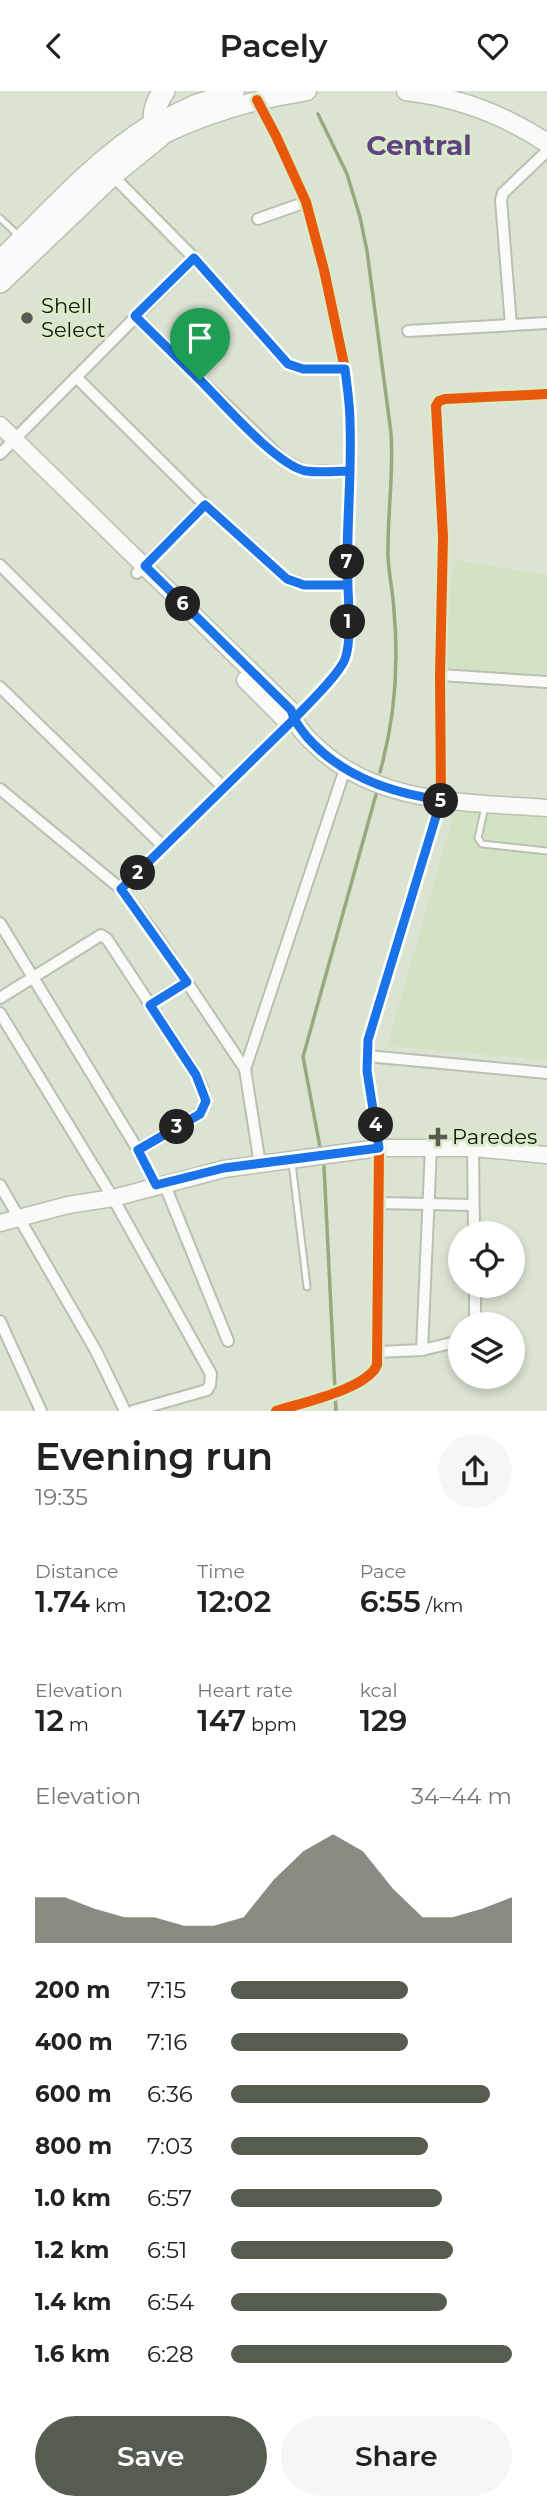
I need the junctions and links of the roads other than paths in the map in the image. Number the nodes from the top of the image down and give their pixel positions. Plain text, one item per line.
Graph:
1 (164, 91) edge
2 (235, 91) edge
3 (307, 91) edge
4 (406, 91) edge
5 (462, 91) edge
6 (257, 100) junction
7 (547, 129) edge
8 (157, 130) junction
9 (547, 143) edge
10 (547, 151) edge
11 (112, 175) junction
12 (306, 202) junction
13 (0, 218) edge
14 (258, 219) dead end
15 (28, 245) junction
16 (194, 258) junction
17 (0, 262) edge
18 (0, 282) edge
19 (135, 316) junction
20 (547, 323) edge
21 (512, 325) junction
22 (408, 331) dead end
23 (345, 369) junction
24 (76, 377) junction
25 (547, 394) edge
26 (0, 425) edge
27 (5, 445) edge
28 (350, 471) junction
29 (205, 505) junction
30 (0, 565) edge
31 (141, 570) junction
32 (348, 585) junction
33 (440, 675) junction
34 (547, 682) edge
35 (0, 687) edge
36 (293, 720) junction
37 (345, 769) junction
38 (0, 789) edge
39 (225, 789) junction
40 (441, 800) junction
41 (485, 803) junction
42 (547, 807) edge
43 (164, 846) junction
44 (547, 851) edge
45 (121, 889) junction
46 (0, 923) edge
47 (34, 976) junction
48 (187, 982) junction
49 (0, 998) edge
50 (150, 1005) junction
51 (0, 1013) edge
52 (367, 1056) junction
53 (245, 1069) junction
54 (547, 1073) edge
55 (431, 1147) junction
56 (379, 1148) junction
57 (472, 1148) junction
58 (138, 1150) junction
59 (547, 1155) edge
60 (292, 1160) junction
61 (260, 1165) junction
62 (160, 1184) junction
63 (0, 1185) edge
64 (113, 1198) junction
65 (378, 1203) junction
66 (428, 1204) junction
67 (473, 1205) junction
68 (19, 1218) junction
69 (474, 1221) edge
70 (0, 1223) edge
71 (307, 1287) dead end
72 (0, 1321) edge
73 (228, 1341) dead end
74 (448, 1344) edge
75 (422, 1350) junction
76 (378, 1352) junction
77 (41, 1411) edge
78 (125, 1411) edge
79 (133, 1411) edge
80 (276, 1411) edge

1 - 8 highway
2 - 8 main road
3 - 6 main road
4 - 9 main road
5 - 7 main road
6 - 8 main road
6 - 12 street
8 - 11 highway
8 - 15 highway
10 - 21 street
11 - 15 highway
11 - 16 street
12 - 14 street
12 - 23 street
13 - 15 lane
15 - 17 highway
15 - 18 highway
16 - 19 street
16 - 23 street
19 - 24 street
19 - 28 street
20 - 21 street
21 - 22 street
23 - 28 street
24 - 27 street
24 - 29 street
25 - 33 street
26 - 27 street
27 - 31 street
28 - 32 street
29 - 31 street
29 - 32 street
30 - 39 street
31 - 36 street
32 - 36 street
33 - 34 street
33 - 40 street
35 - 43 street
36 - 37 street
36 - 39 street
37 - 40 street
37 - 53 street
38 - 45 street
39 - 43 street
40 - 41 street
40 - 52 street
41 - 42 street
41 - 44 lane
43 - 45 street
45 - 48 street
46 - 47 street
47 - 49 street
47 - 50 street
47 - 58 street
48 - 50 street
48 - 53 street
50 - 58 street
51 - 64 street
52 - 54 street
52 - 56 street
53 - 61 street
55 - 56 street
55 - 57 street
55 - 66 street
56 - 60 street
56 - 65 street
57 - 59 street
57 - 67 street
58 - 62 street
60 - 61 street
60 - 71 lane
61 - 62 street
62 - 64 street
62 - 73 street
63 - 68 street
64 - 68 street
64 - 79 street
65 - 66 street
65 - 76 street
66 - 67 street
66 - 75 street
67 - 69 street
68 - 70 street
68 - 78 street
72 - 77 street
74 - 75 street
75 - 76 street
76 - 80 street

